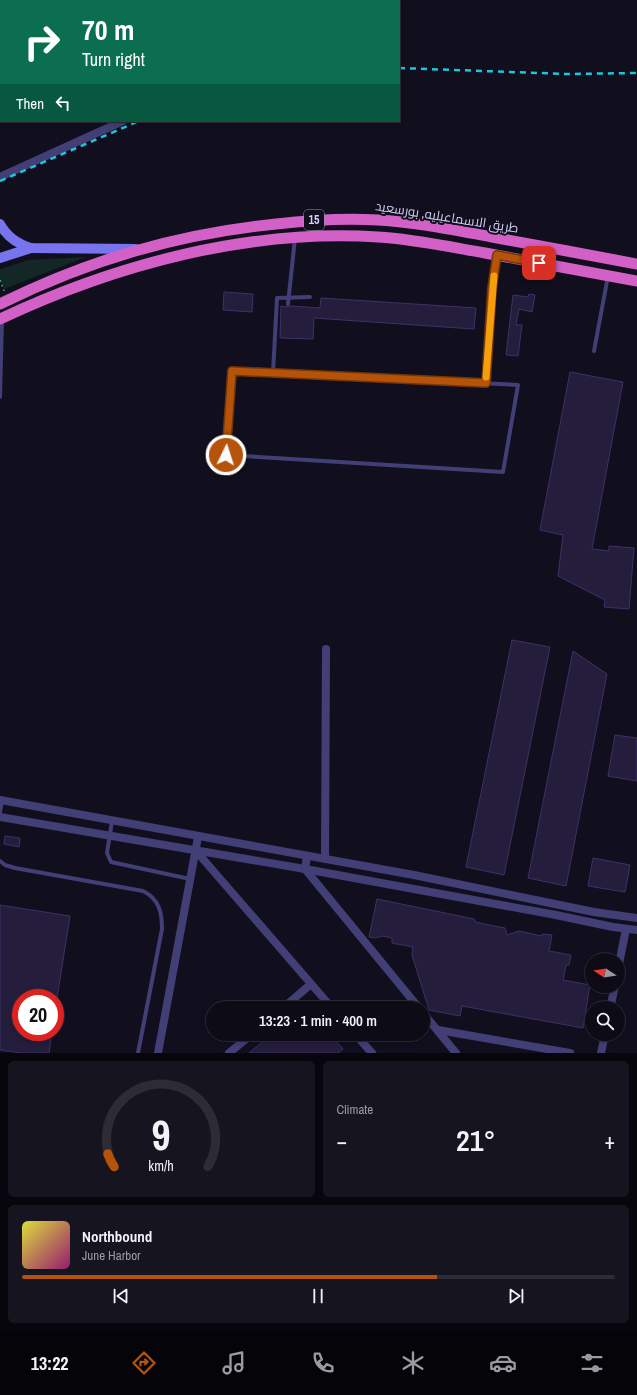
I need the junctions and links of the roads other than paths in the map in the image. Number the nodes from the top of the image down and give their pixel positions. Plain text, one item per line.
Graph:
1 (121, 122) edge
2 (0, 178) edge
3 (0, 224) edge
4 (481, 235) junction
5 (295, 238) junction
6 (515, 241) junction
7 (32, 248) junction
8 (138, 249) junction
9 (478, 252) junction
10 (497, 255) junction
11 (0, 258) edge
12 (512, 258) junction
13 (637, 264) edge
14 (608, 276) junction
15 (637, 281) edge
16 (310, 297) dead end
17 (289, 298) junction
18 (4, 302) edge
19 (288, 304) dead end
20 (1, 318) edge
21 (594, 351) dead end
22 (273, 373) junction
23 (486, 383) junction
24 (0, 397) edge
25 (326, 649) dead end
26 (1, 800) edge
27 (0, 812) edge
28 (0, 817) edge
29 (112, 821) junction
30 (109, 836) junction
31 (198, 837) junction
32 (196, 851) junction
33 (307, 856) junction
34 (326, 859) junction
35 (0, 862) edge
36 (305, 869) junction
37 (191, 879) junction
38 (637, 918) edge
39 (626, 929) junction
40 (637, 930) edge
41 (621, 953) edge
42 (311, 984) junction
43 (291, 1001) edge
44 (326, 1001) edge
45 (413, 1001) edge
46 (430, 1021) edge
47 (438, 1030) junction
48 (244, 1041) edge
49 (361, 1041) edge
50 (604, 1041) edge
51 (138, 1053) edge
52 (158, 1053) edge
53 (230, 1053) edge
54 (372, 1053) edge
55 (456, 1053) edge
56 (570, 1053) edge
57 (601, 1053) edge

1 - 2 street
3 - 7 main road
4 - 6 highway, طريق الاسماعيليه, بورسعيد / 15
4 - 8 highway, طريق الاسماعيليه, بورسعيد / 15
4 - 9 highway
5 - 9 highway, 15
5 - 17 lane
5 - 20 highway, 15
6 - 12 highway
6 - 13 highway, طريق الاسماعيليه, بورسعيد / 15
7 - 8 main road
7 - 11 main road
8 - 18 highway, طريق الاسماعيليه, بورسعيد / 15
9 - 10 highway, 15
10 - 12 highway, 15
10 - 23 lane
12 - 14 highway, 15
14 - 15 highway, 15
14 - 21 lane
16 - 17 lane
17 - 19 lane
17 - 22 lane
20 - 24 lane
22 - 23 lane
22 - 23 lane
25 - 34 street
26 - 27 lane
26 - 29 street
28 - 30 street
29 - 30 lane
29 - 31 street
30 - 32 street
30 - 37 lane
31 - 32 street
31 - 33 street
32 - 36 street
32 - 37 street
32 - 42 street
33 - 34 street
33 - 36 street
34 - 38 street
35 - 51 lane
36 - 39 street
36 - 45 street
37 - 52 street
39 - 40 street
39 - 41 street
42 - 43 street
42 - 44 street
46 - 47 street
47 - 55 street
47 - 56 street
48 - 53 street
49 - 54 street
50 - 57 street

